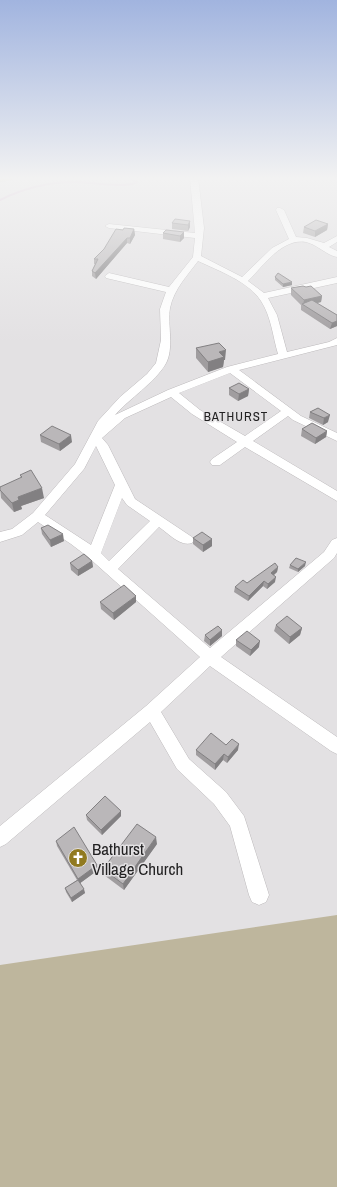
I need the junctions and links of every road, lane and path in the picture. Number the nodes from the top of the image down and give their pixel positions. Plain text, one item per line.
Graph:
1 (167, 232) edge
2 (199, 232) edge
3 (290, 232) edge
4 (199, 236) junction
5 (337, 238) edge
6 (293, 239) junction
7 (325, 246) junction
8 (337, 255) edge
9 (197, 257) junction
10 (109, 276) dead end
11 (337, 280) edge
12 (243, 281) junction
13 (170, 290) junction
14 (262, 296) junction
15 (337, 341) edge
16 (284, 356) junction
17 (231, 369) junction
18 (172, 392) junction
19 (287, 412) junction
20 (337, 437) edge
21 (95, 438) junction
22 (245, 442) junction
23 (216, 462) dead end
24 (121, 485) junction
25 (337, 497) edge
26 (37, 516) junction
27 (158, 520) junction
28 (0, 537) edge
29 (187, 540) dead end
30 (337, 543) edge
31 (94, 553) junction
32 (109, 569) junction
33 (210, 657) junction
34 (152, 710) junction
35 (337, 746) edge
36 (0, 838) edge
37 (258, 895) dead end

1 - 4 street
2 - 4 street
3 - 6 street
4 - 9 street
5 - 7 street
6 - 7 street
6 - 12 street
7 - 8 street
9 - 12 street
9 - 13 street
10 - 13 street
11 - 14 street
12 - 14 street
13 - 21 street
14 - 16 street
15 - 16 street
16 - 17 street
17 - 18 street
17 - 19 street
18 - 21 street
18 - 22 street
19 - 20 street
19 - 22 street
21 - 24 street
21 - 26 street
22 - 23 street
22 - 25 street
24 - 27 street
24 - 31 street
26 - 28 street
26 - 31 street
27 - 29 street
27 - 32 street
30 - 33 street
31 - 32 street
32 - 33 street
33 - 34 street
33 - 35 street
34 - 36 street
34 - 37 street

